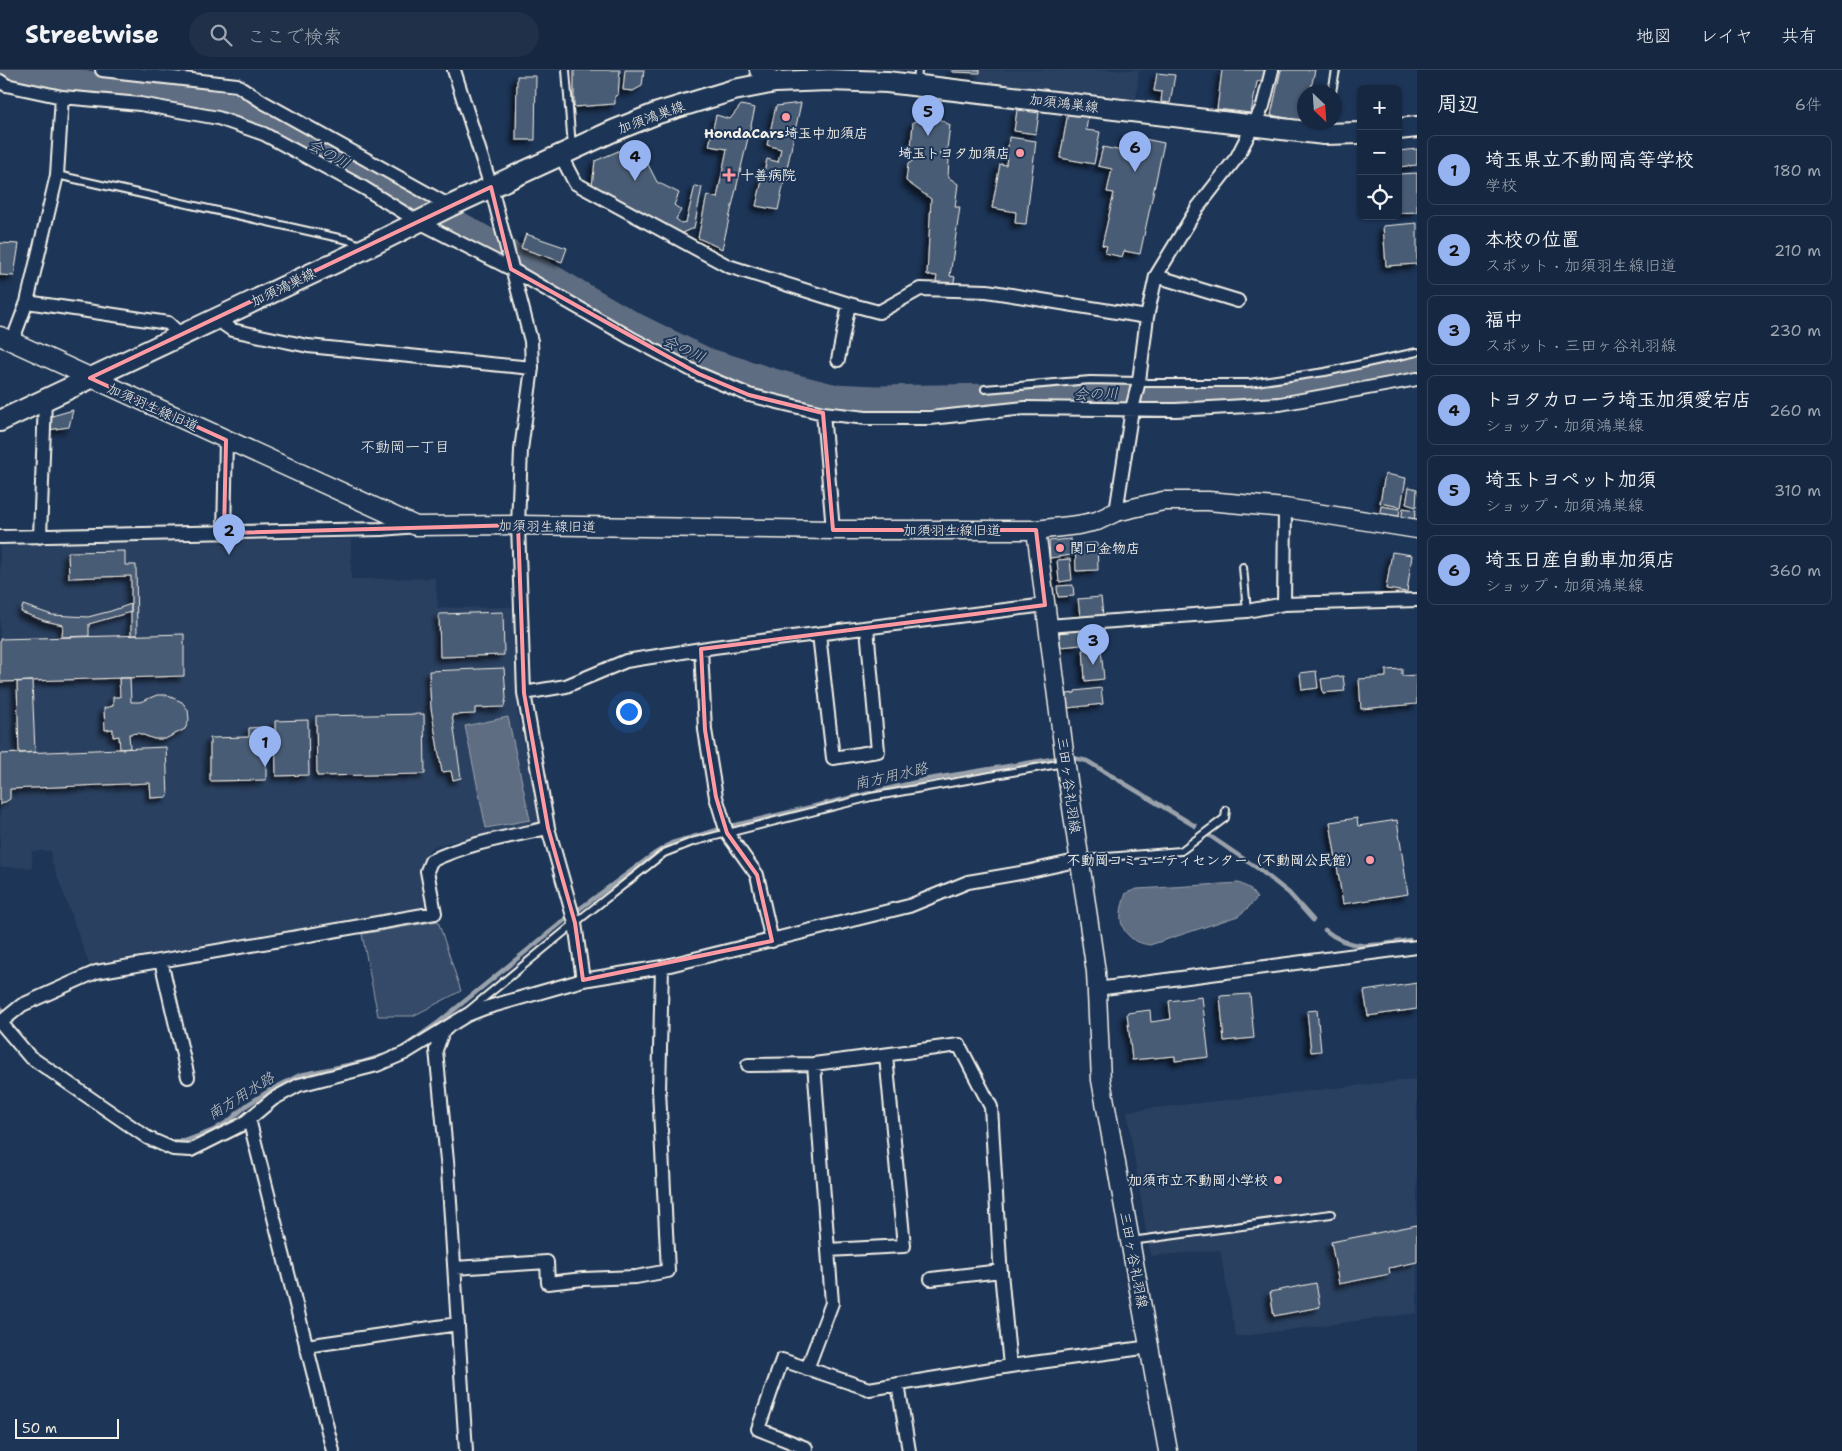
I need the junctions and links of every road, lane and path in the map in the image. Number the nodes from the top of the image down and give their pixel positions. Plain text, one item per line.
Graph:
1 (102, 70) edge
2 (454, 70) edge
3 (566, 70) edge
4 (1272, 70) edge
5 (1336, 70) edge
6 (767, 76) edge
7 (917, 78) edge
8 (0, 81) edge
9 (1333, 85) edge
10 (62, 97) junction
11 (1252, 126) junction
12 (1417, 127) edge
13 (1402, 129) edge
14 (1357, 134) edge
15 (566, 153) junction
16 (57, 175) junction
17 (491, 187) junction
18 (435, 214) junction
19 (366, 248) junction
20 (511, 269) junction
21 (1156, 276) junction
22 (1238, 301) dead end
23 (27, 302) junction
24 (849, 304) junction
25 (1147, 317) junction
26 (216, 319) junction
27 (182, 336) junction
28 (6, 339) edge
29 (1417, 352) edge
30 (838, 360) dead end
31 (532, 368) junction
32 (90, 378) junction
33 (1417, 379) edge
34 (1138, 384) junction
35 (985, 390) dead end
36 (45, 400) junction
37 (1132, 405) junction
38 (824, 413) junction
39 (0, 422) edge
40 (226, 440) junction
41 (1286, 508) junction
42 (1116, 512) junction
43 (518, 525) junction
44 (416, 526) junction
45 (1417, 529) edge
46 (833, 530) junction
47 (1036, 530) junction
48 (224, 533) junction
49 (0, 537) edge
50 (40, 537) junction
51 (1244, 567) dead end
52 (1417, 600) edge
53 (1284, 604) junction
54 (1045, 605) junction
55 (1247, 611) junction
56 (1048, 626) junction
57 (867, 628) junction
58 (819, 634) junction
59 (701, 649) junction
60 (524, 693) junction
61 (1065, 759) junction
62 (1226, 810) dead end
63 (548, 828) junction
64 (726, 830) junction
65 (1080, 860) junction
66 (573, 917) junction
67 (772, 941) junction
68 (1417, 947) edge
69 (161, 961) junction
70 (662, 967) junction
71 (583, 980) junction
72 (1096, 990) junction
73 (3, 1021) edge
74 (455, 1021) junction
75 (886, 1056) junction
76 (814, 1064) junction
77 (748, 1065) dead end
78 (188, 1077) dead end
79 (249, 1119) junction
80 (1332, 1214) dead end
81 (1130, 1241) junction
82 (828, 1250) junction
83 (455, 1268) junction
84 (1001, 1271) junction
85 (931, 1279) dead end
86 (458, 1324) junction
87 (306, 1346) junction
88 (1150, 1347) junction
89 (1010, 1366) junction
90 (807, 1368) junction
91 (898, 1384) junction
92 (806, 1448) dead end
93 (333, 1451) edge
94 (466, 1451) edge
95 (909, 1451) edge
96 (1168, 1451) edge

1 - 18 street
2 - 17 street
3 - 15 lane
4 - 11 street
5 - 9 lane
6 - 7 main road, 加須鴻巣線
6 - 15 main road, 加須鴻巣線
7 - 11 main road, 加須鴻巣線
8 - 10 street
10 - 16 street
10 - 18 street
11 - 14 main road, 加須鴻巣線
11 - 21 street
12 - 13 main road
15 - 17 main road, 加須鴻巣線
15 - 24 street
16 - 19 lane
16 - 23 street
17 - 18 main road, 加須鴻巣線
17 - 20 street
18 - 19 main road, 加須鴻巣線
18 - 20 street
19 - 26 main road, 加須鴻巣線
20 - 31 street
20 - 38 street
21 - 22 street
21 - 25 street
23 - 27 street
23 - 28 street
24 - 25 street
24 - 30 street
25 - 34 street
26 - 27 main road, 加須鴻巣線
26 - 31 street
27 - 32 main road, 加須鴻巣線
28 - 32 main road, 加須羽生線旧道
29 - 34 lane
31 - 43 street
32 - 36 main road, 加須鴻巣線
32 - 40 main road, 加須羽生線旧道
33 - 37 street
34 - 35 lane
34 - 37 street
36 - 39 main road, 加須鴻巣線
36 - 50 street
37 - 38 street
37 - 42 street
38 - 46 street
40 - 44 main road, 加須羽生線旧道
40 - 48 street
41 - 42 main road
41 - 45 main road
41 - 53 street
42 - 47 main road
43 - 44 main road, 加須羽生線旧道
43 - 46 main road, 加須羽生線旧道
43 - 60 street
44 - 48 street
46 - 47 main road, 加須羽生線旧道
47 - 54 main road, 三田ヶ谷礼羽線
48 - 50 street
49 - 50 street
51 - 55 lane
52 - 53 street
53 - 55 street
54 - 56 main road, 三田ヶ谷礼羽線
54 - 57 street
55 - 56 street
56 - 61 main road, 三田ヶ谷礼羽線
57 - 58 street
57 - 58 street
58 - 59 street
59 - 60 street
59 - 64 street
60 - 63 street
61 - 64 lane
61 - 65 main road, 三田ヶ谷礼羽線
62 - 65 lane
63 - 66 street
63 - 69 street
64 - 66 lane
64 - 67 street
65 - 67 street
65 - 72 main road, 三田ヶ谷礼羽線
66 - 71 street
66 - 74 lane
67 - 70 street
68 - 72 street
69 - 73 street
69 - 78 street
70 - 71 street
70 - 83 street
71 - 74 street
72 - 81 main road, 三田ヶ谷礼羽線
73 - 79 street
74 - 79 street
74 - 83 street
75 - 76 street
75 - 82 street
75 - 84 street
76 - 77 street
76 - 82 street
79 - 87 street
80 - 81 lane
81 - 88 main road, 三田ヶ谷礼羽線
82 - 90 street
83 - 86 street
84 - 85 street
84 - 89 street
86 - 87 street
86 - 94 street
87 - 93 street
88 - 89 street
88 - 96 main road, 三田ヶ谷礼羽線
89 - 91 street
90 - 91 street
90 - 92 street
91 - 95 street

